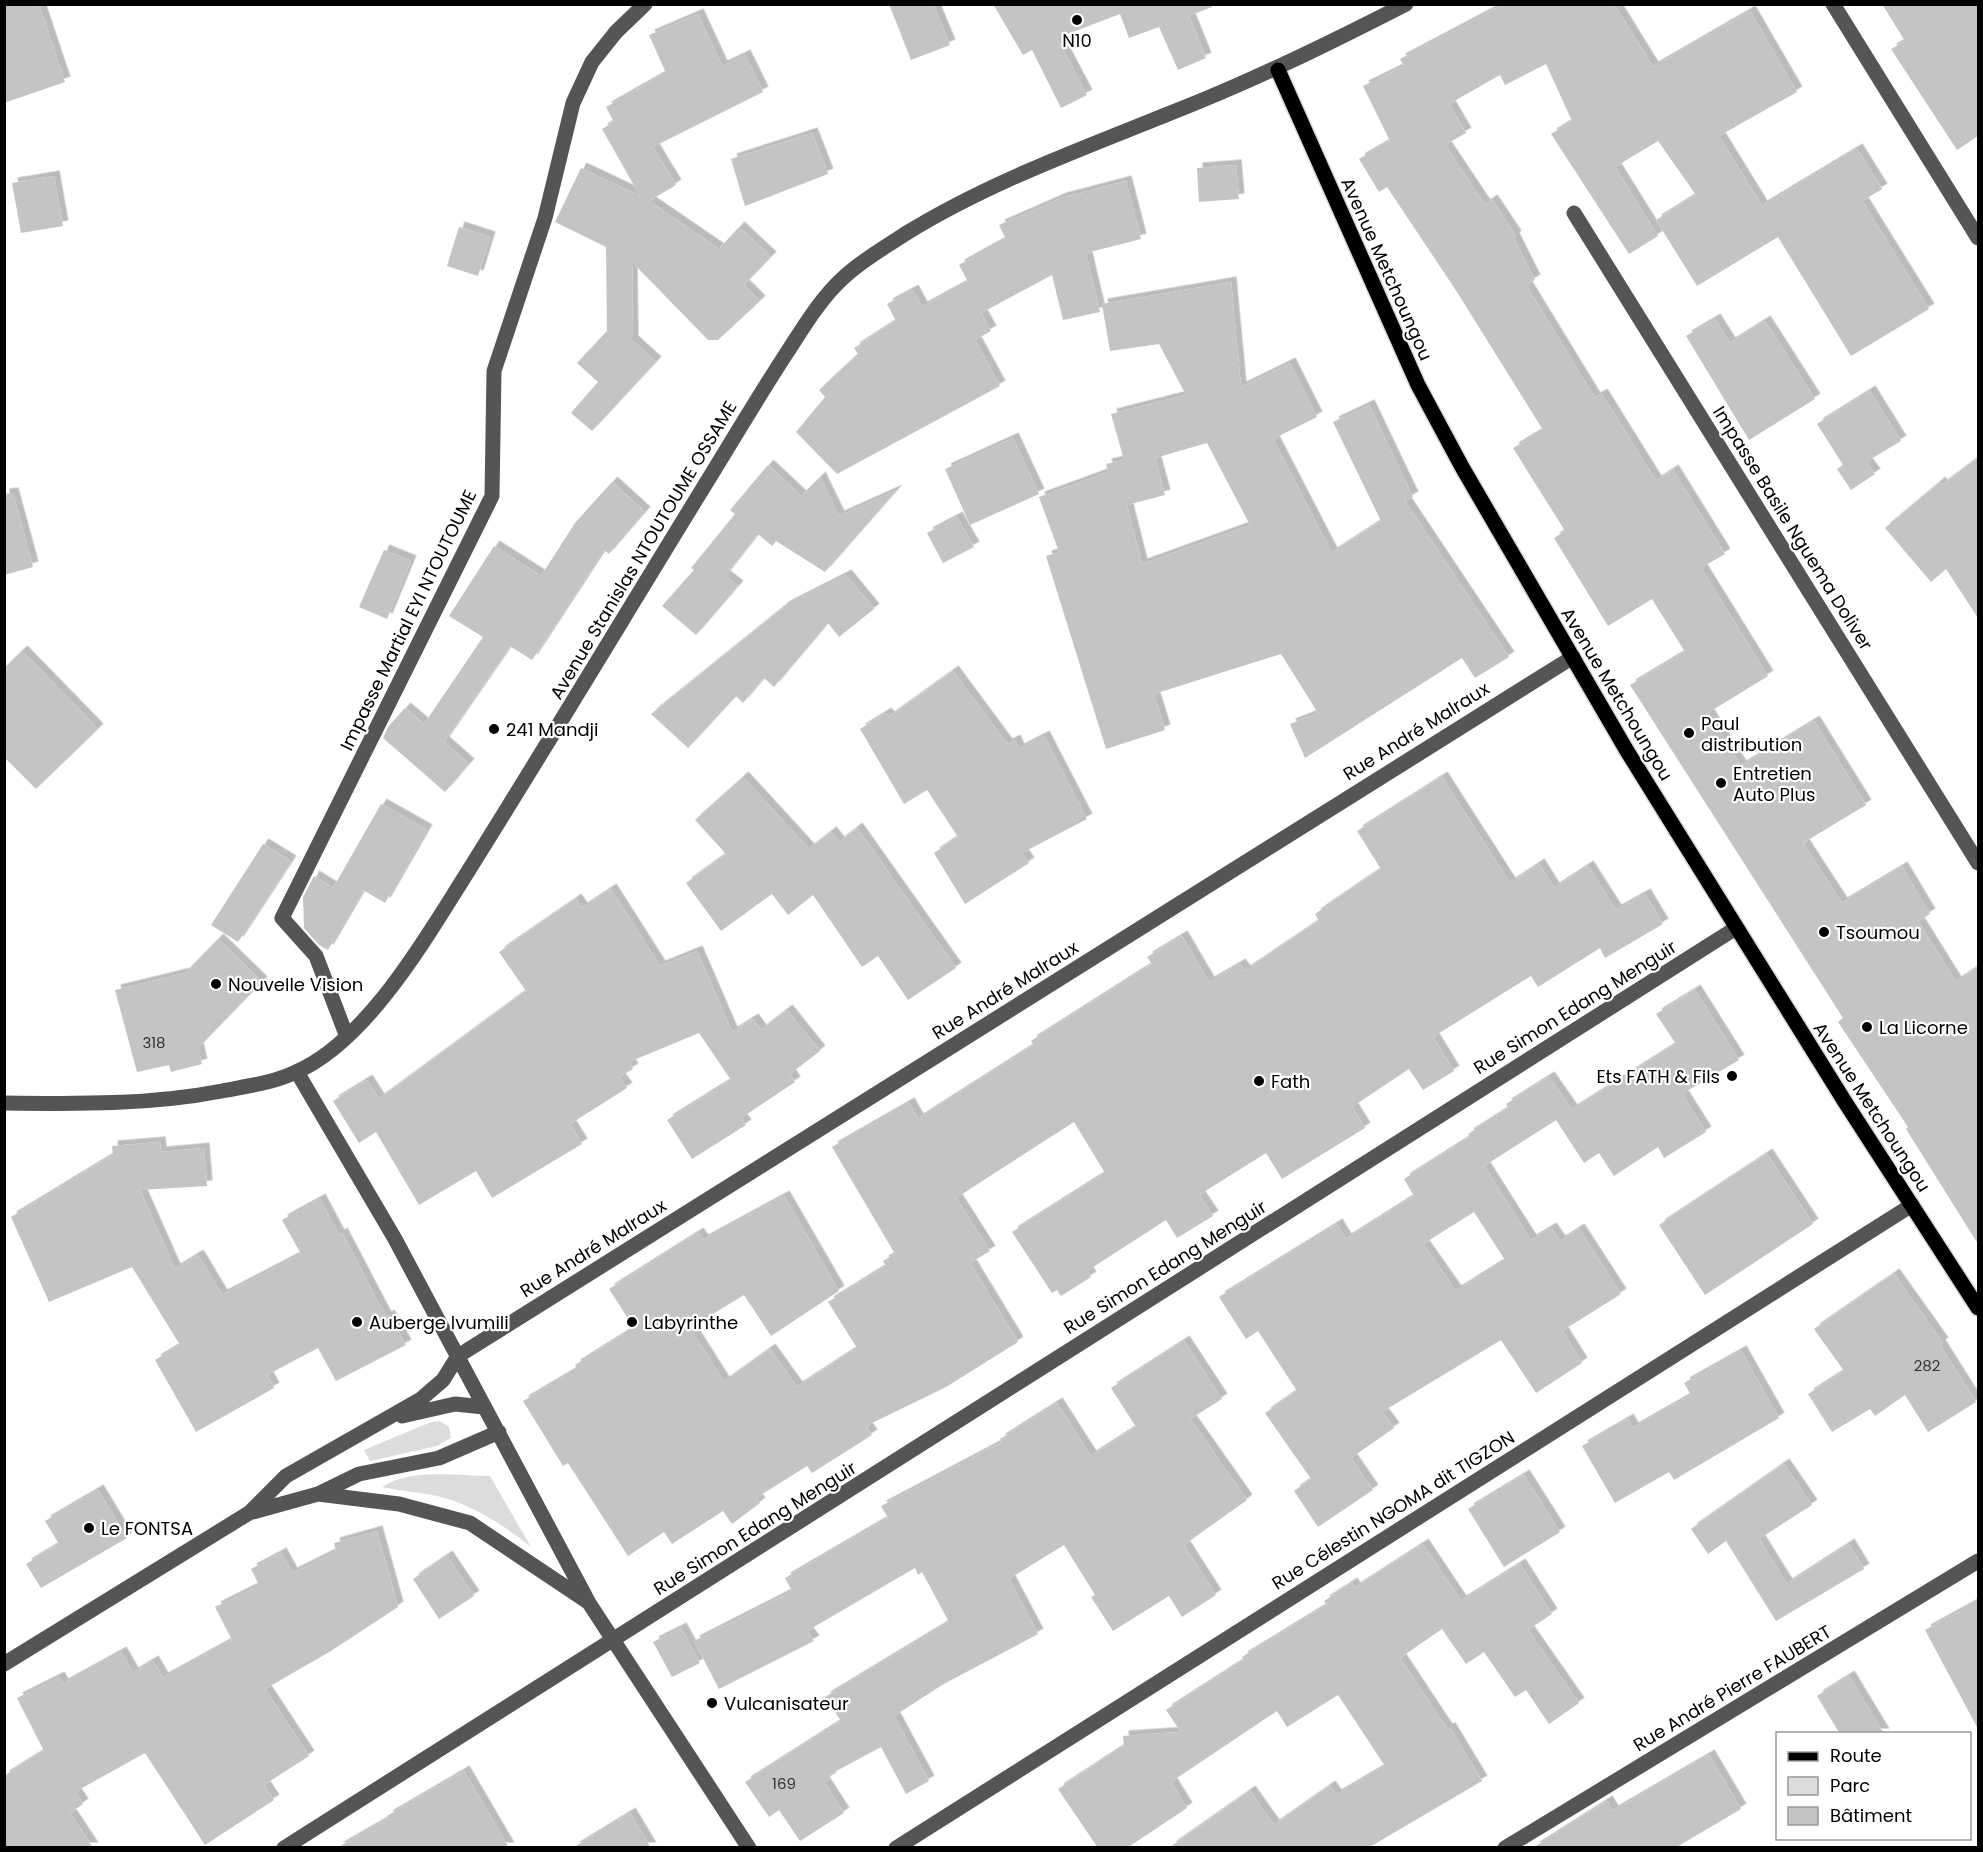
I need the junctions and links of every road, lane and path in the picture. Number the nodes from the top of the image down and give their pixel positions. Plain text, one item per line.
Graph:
1 (645, 4) edge
2 (1406, 4) edge
3 (1833, 4) edge
4 (1278, 69) junction
5 (1574, 213) dead end
6 (1978, 238) edge
7 (1573, 657) junction
8 (1978, 863) edge
9 (1736, 928) junction
10 (347, 1037) junction
11 (297, 1072) junction
12 (4, 1103) edge
13 (1912, 1205) junction
14 (1978, 1308) edge
15 (458, 1356) junction
16 (484, 1407) junction
17 (386, 1420) junction
18 (499, 1432) junction
19 (318, 1494) junction
20 (249, 1514) junction
21 (1978, 1561) edge
22 (589, 1602) junction
23 (615, 1640) junction
24 (4, 1664) edge
25 (284, 1848) edge
26 (749, 1848) edge
27 (896, 1848) edge
28 (1505, 1848) edge

1 - 10 street, Impasse Martial EYI NTOUTOUME
2 - 4 street, Avenue Stanislas NTOUTOUME OSSAME
3 - 6 street
4 - 7 main road, Avenue Metchoungou
4 - 10 street, Avenue Stanislas NTOUTOUME OSSAME
5 - 8 street, Impasse Basile Nguema Doliver
7 - 9 main road, Avenue Metchoungou
7 - 15 street, Rue André Malraux
9 - 13 main road, Avenue Metchoungou
9 - 23 street, Rue Simon Edang Menguir
10 - 11 street, Avenue Stanislas NTOUTOUME OSSAME
11 - 12 street, Avenue Stanislas NTOUTOUME OSSAME
11 - 15 street
13 - 14 main road, Avenue Metchoungou
13 - 27 street, Rue Célestin NGOMA dit TIGZON
15 - 16 street
15 - 17 street
16 - 17 street
16 - 18 street
17 - 20 street
18 - 19 street
18 - 22 street
19 - 20 street
19 - 22 street
20 - 24 street
21 - 28 street, Rue André Pierre FAUBERT
22 - 23 street
23 - 25 street, Rue Simon Edang Menguir
23 - 26 street

